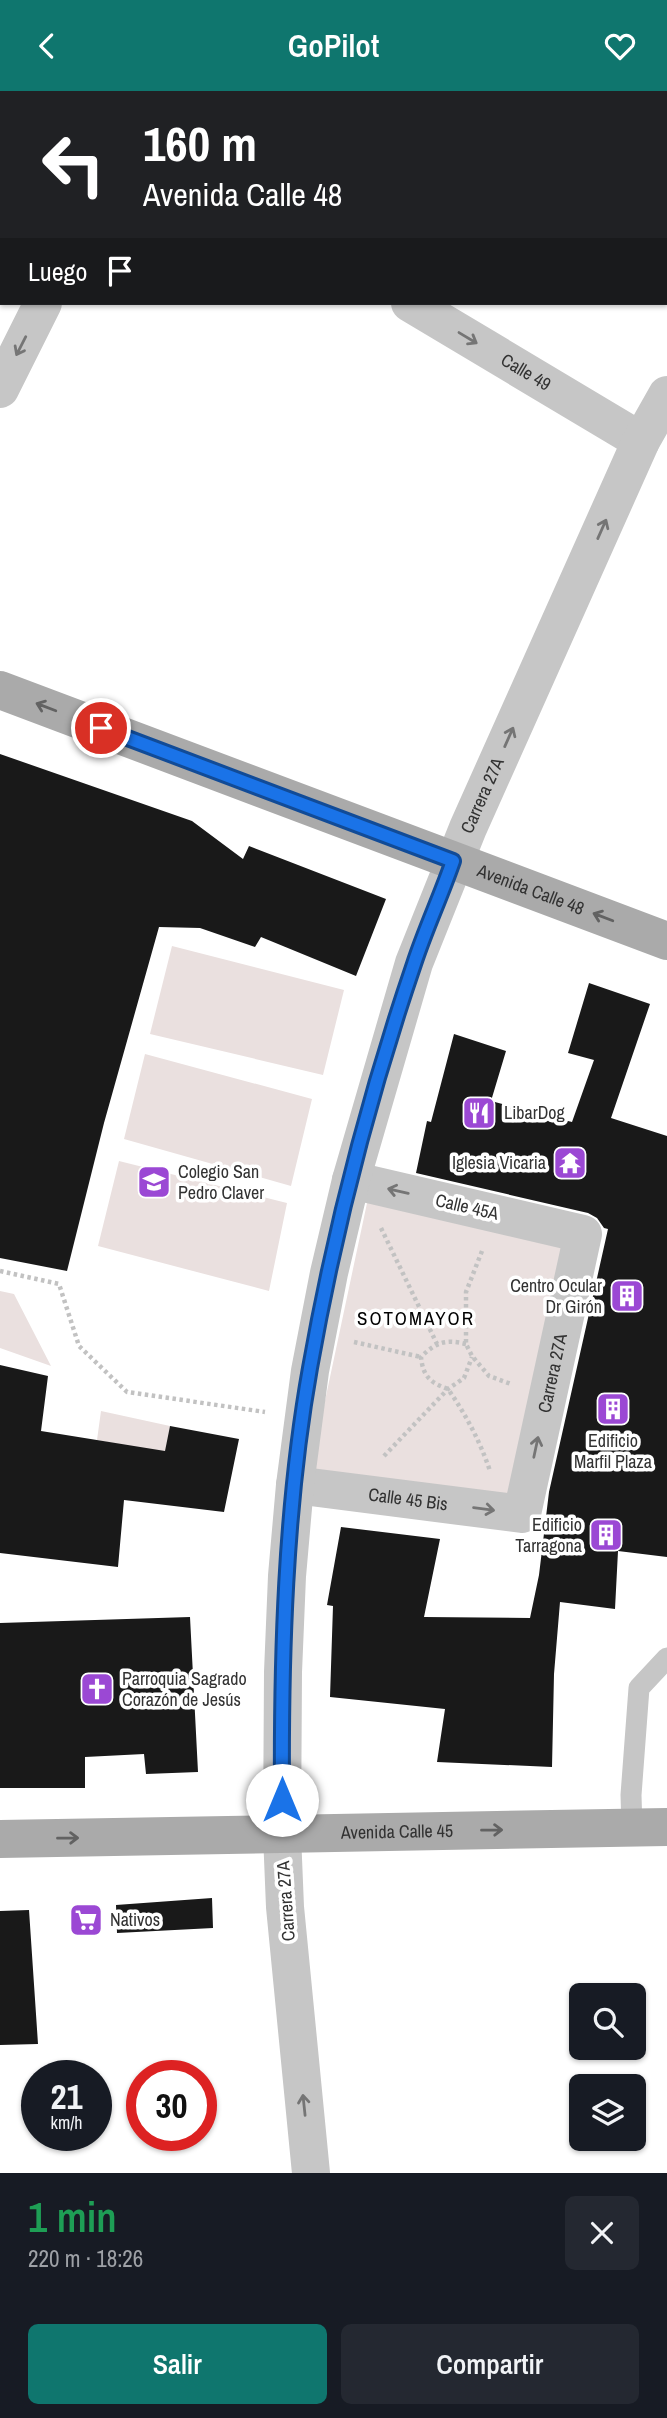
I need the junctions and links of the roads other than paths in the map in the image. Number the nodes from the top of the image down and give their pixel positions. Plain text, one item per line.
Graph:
1 (42, 305) edge
2 (413, 305) edge
3 (0, 390) edge
4 (667, 395) edge
5 (641, 441) junction
6 (0, 689) edge
7 (453, 861) junction
8 (667, 941) edge
9 (355, 1180) junction
10 (583, 1234) joint
11 (295, 1485) junction
12 (512, 1513) joint
13 (664, 1665) edge
14 (649, 1828) edge
15 (282, 1834) junction
16 (0, 1839) edge
17 (311, 2173) edge

1 -> 3 street
2 -> 5 street, Calle 49
4 - 5 street, Carrera 27A
7 -> 5 street, Carrera 27A
7 -> 6 main road, Avenida Calle 48
8 -> 7 main road, Avenida Calle 48
7 - 9 street, Carrera 27A
10 -> 9 street, Calle 45A
9 - 11 street, Carrera 27A
12 -> 10 street, Carrera 27A
11 -> 12 street, Calle 45 Bis
11 - 15 street, Carrera 27A
13 - 14 lane
15 -> 14 main road, Avenida Calle 45
16 -> 15 main road, Avenida Calle 45
17 -> 15 street, Carrera 27A

